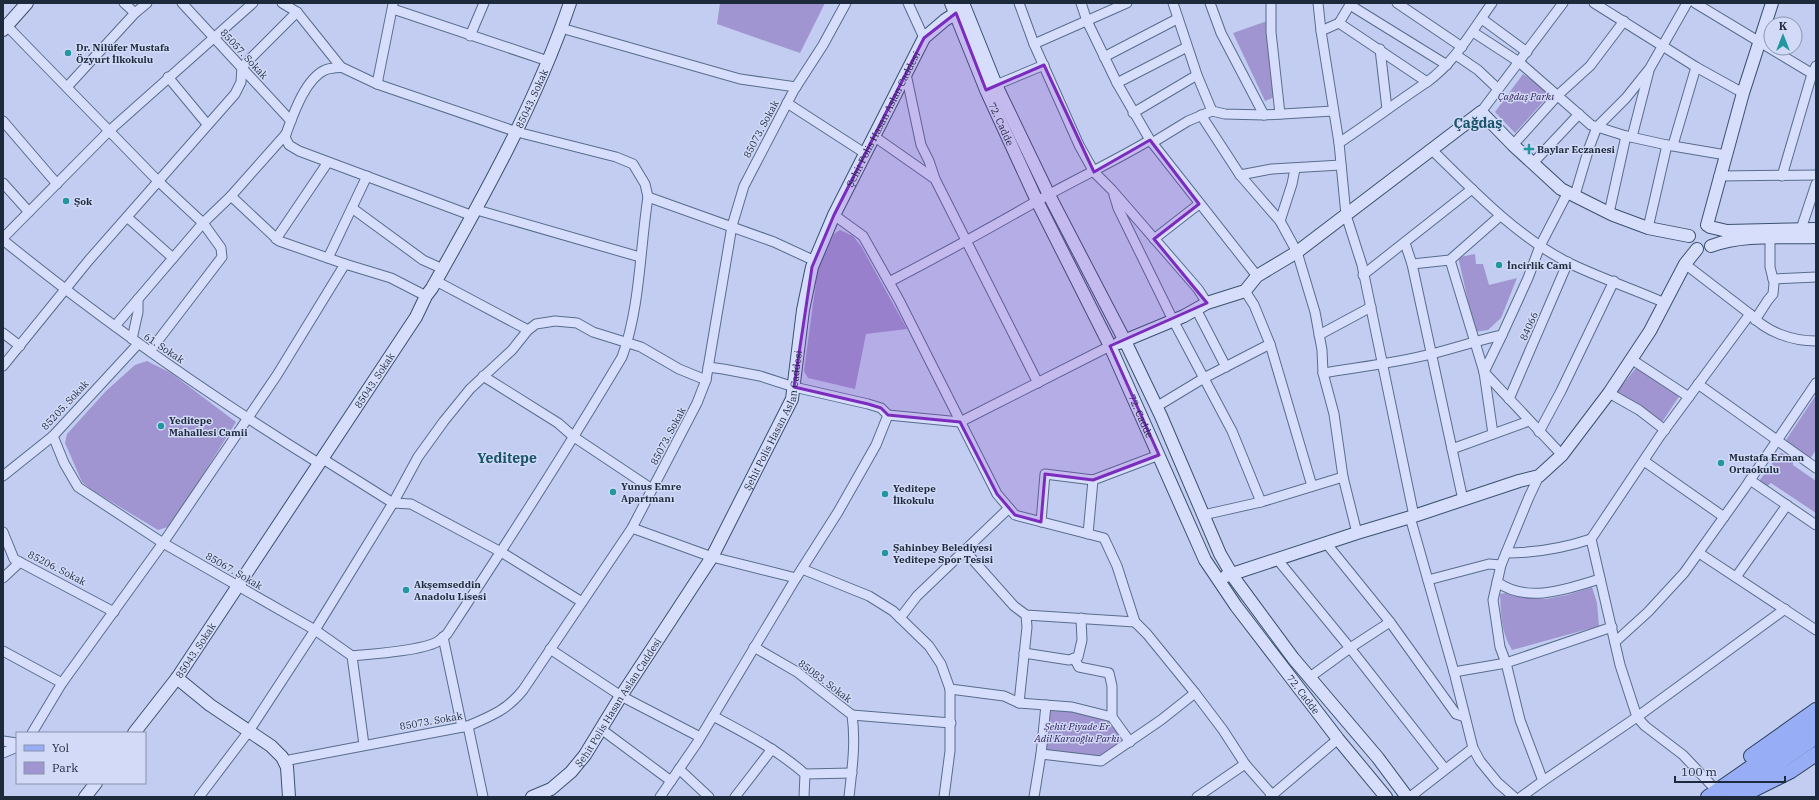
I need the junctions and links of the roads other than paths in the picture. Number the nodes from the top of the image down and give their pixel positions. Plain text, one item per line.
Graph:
1 (27, 3) edge
2 (124, 3) edge
3 (147, 3) edge
4 (182, 3) edge
5 (253, 3) edge
6 (282, 3) edge
7 (484, 3) edge
8 (570, 3) edge
9 (846, 3) edge
10 (908, 3) edge
11 (1019, 3) edge
12 (1081, 3) edge
13 (1127, 3) edge
14 (1173, 3) edge
15 (1210, 3) edge
16 (1271, 3) edge
17 (1318, 3) edge
18 (1397, 3) edge
19 (1563, 3) edge
20 (1594, 3) edge
21 (1687, 3) edge
22 (1695, 3) edge
23 (1772, 3) edge
24 (1350, 4) edge
25 (1488, 4) edge
26 (393, 6) edge
27 (957, 6) edge
28 (297, 12) junction
29 (135, 13) junction
30 (1177, 19) junction
31 (1482, 19) junction
32 (1087, 21) junction
33 (1624, 21) junction
34 (1339, 23) junction
35 (5, 28) edge
36 (561, 28) junction
37 (1321, 31) junction
38 (1473, 32) junction
39 (470, 36) junction
40 (214, 37) junction
41 (924, 38) junction
42 (1760, 43) junction
43 (1034, 44) junction
44 (1662, 46) junction
45 (1187, 47) junction
46 (1462, 47) junction
47 (1380, 49) junction
48 (1527, 52) junction
49 (1456, 55) junction
50 (1104, 57) junction
51 (548, 61) junction
52 (1519, 62) junction
53 (1044, 65) junction
54 (1447, 65) junction
55 (242, 67) junction
56 (341, 67) junction
57 (1696, 67) junction
58 (1650, 68) junction
59 (1815, 72) edge
60 (906, 74) junction
61 (1197, 76) junction
62 (168, 77) junction
63 (1427, 82) junction
64 (1117, 83) junction
65 (378, 84) junction
66 (996, 85) junction
67 (67, 87) junction
68 (796, 87) junction
69 (1498, 89) junction
70 (1743, 93) junction
71 (1558, 95) junction
72 (787, 103) junction
73 (1387, 109) junction
74 (1212, 111) junction
75 (1333, 111) junction
76 (1133, 112) junction
77 (1481, 112) junction
78 (1280, 114) junction
79 (1579, 114) junction
80 (1200, 115) junction
81 (1264, 115) junction
82 (3, 121) edge
83 (291, 121) junction
84 (207, 124) junction
85 (1597, 127) junction
86 (109, 131) junction
87 (6, 132) edge
88 (517, 132) junction
89 (286, 134) junction
90 (1629, 136) junction
91 (875, 137) junction
92 (1151, 142) junction
93 (1339, 143) junction
94 (1513, 145) junction
95 (1670, 145) junction
96 (1432, 150) junction
97 (866, 154) junction
98 (1726, 155) junction
99 (328, 162) junction
100 (1533, 163) junction
101 (1341, 165) junction
102 (1295, 169) junction
103 (1094, 172) junction
104 (1240, 175) junction
105 (1816, 175) edge
106 (367, 176) junction
107 (1719, 176) junction
108 (1782, 176) junction
109 (935, 179) junction
110 (158, 181) junction
111 (3, 183) edge
112 (57, 184) junction
113 (1816, 184) edge
114 (1472, 189) junction
115 (1112, 190) junction
116 (1572, 194) junction
117 (1049, 195) junction
118 (231, 196) junction
119 (648, 197) junction
120 (1037, 201) junction
121 (1199, 204) junction
122 (352, 208) junction
123 (29, 212) junction
124 (475, 213) junction
125 (1609, 213) junction
126 (834, 215) junction
127 (1346, 215) junction
128 (1500, 216) junction
129 (127, 217) junction
130 (1280, 221) junction
131 (203, 224) junction
132 (732, 226) junction
133 (1708, 226) junction
134 (1648, 228) junction
135 (1801, 229) junction
136 (1816, 229) edge
137 (1689, 236) junction
138 (1816, 237) edge
139 (1770, 238) junction
140 (3, 239) edge
141 (276, 239) junction
142 (1154, 239) junction
143 (967, 242) junction
144 (1405, 243) junction
145 (1540, 246) junction
146 (1711, 246) junction
147 (1698, 249) junction
148 (1297, 252) junction
149 (640, 257) junction
150 (173, 258) junction
151 (328, 258) junction
152 (1450, 260) junction
153 (815, 261) junction
154 (1568, 262) junction
155 (345, 264) junction
156 (1412, 264) junction
157 (1685, 264) junction
158 (443, 269) junction
159 (1363, 275) junction
160 (1257, 276) junction
161 (1816, 277) edge
162 (1773, 279) junction
163 (436, 281) junction
164 (1614, 281) junction
165 (889, 282) junction
166 (65, 290) junction
167 (1245, 291) junction
168 (426, 296) junction
169 (138, 299) junction
170 (1665, 303) junction
171 (1202, 306) junction
172 (1371, 307) junction
173 (1752, 317) junction
174 (1173, 320) junction
175 (115, 326) junction
176 (528, 330) junction
177 (3, 333) edge
178 (1319, 335) junction
179 (1502, 335) junction
180 (1125, 341) junction
181 (1473, 341) junction
182 (1816, 341) edge
183 (135, 342) junction
184 (627, 343) junction
185 (1270, 344) junction
186 (20, 346) junction
187 (1110, 346) junction
188 (150, 351) junction
189 (1431, 354) junction
190 (1631, 359) junction
191 (1382, 364) junction
192 (3, 366) edge
193 (1226, 367) junction
194 (708, 368) junction
195 (1484, 372) junction
196 (1322, 373) junction
197 (483, 376) junction
198 (1204, 378) junction
199 (706, 380) junction
200 (1038, 383) junction
201 (1816, 383) edge
202 (1698, 384) junction
203 (794, 387) junction
204 (1609, 393) junction
205 (1689, 397) junction
206 (1509, 399) junction
207 (1156, 407) junction
208 (888, 415) junction
209 (247, 419) junction
210 (1529, 421) junction
211 (960, 422) junction
212 (1665, 430) junction
213 (1539, 432) junction
214 (1493, 434) junction
215 (53, 436) junction
216 (574, 437) junction
217 (1777, 440) junction
218 (1452, 449) junction
219 (1159, 455) junction
220 (1562, 455) junction
221 (1644, 461) junction
222 (321, 462) junction
223 (1814, 463) edge
224 (3, 476) edge
225 (1540, 476) junction
226 (1343, 477) junction
227 (1092, 480) junction
228 (1750, 480) junction
229 (1312, 486) junction
230 (652, 489) junction
231 (1464, 500) junction
232 (1261, 502) junction
233 (393, 503) junction
234 (1787, 505) junction
235 (1009, 508) junction
236 (1203, 515) junction
237 (1412, 517) junction
238 (1724, 517) junction
239 (1041, 522) junction
240 (1816, 525) edge
241 (632, 528) junction
242 (3, 532) edge
243 (1357, 533) junction
244 (1088, 534) junction
245 (1592, 539) junction
246 (163, 543) junction
247 (1326, 543) junction
248 (965, 550) junction
249 (501, 552) junction
250 (1506, 553) junction
251 (1699, 553) junction
252 (712, 557) junction
253 (1277, 559) junction
254 (20, 562) junction
255 (1501, 565) junction
256 (802, 569) junction
257 (1232, 574) junction
258 (1736, 577) junction
259 (3, 578) edge
260 (796, 578) junction
261 (1217, 578) junction
262 (1600, 579) junction
263 (1428, 580) junction
264 (1497, 582) junction
265 (238, 586) junction
266 (582, 602) junction
267 (1785, 609) junction
268 (114, 612) junction
269 (1026, 615) junction
270 (900, 618) junction
271 (1081, 618) junction
272 (1135, 622) junction
273 (1390, 622) junction
274 (1612, 627) junction
275 (315, 630) junction
276 (1816, 630) edge
277 (443, 637) junction
278 (1615, 642) junction
279 (754, 647) junction
280 (1350, 648) junction
281 (550, 649) junction
282 (3, 651) edge
283 (1024, 653) junction
284 (352, 656) junction
285 (1074, 658) junction
286 (1506, 663) junction
287 (1454, 672) junction
288 (177, 678) junction
289 (1310, 678) junction
290 (62, 683) junction
291 (950, 689) junction
292 (1195, 693) junction
293 (621, 696) junction
294 (1019, 703) junction
295 (1046, 705) junction
296 (1816, 710) edge
297 (852, 715) junction
298 (713, 716) junction
299 (1112, 717) junction
300 (1465, 717) junction
301 (1637, 717) junction
302 (951, 722) junction
303 (1816, 722) edge
304 (465, 726) junction
305 (601, 729) junction
306 (249, 731) junction
307 (33, 732) edge
308 (135, 732) edge
309 (700, 737) junction
310 (1816, 737) edge
311 (1338, 739) junction
312 (3, 741) edge
313 (1130, 742) junction
314 (16, 743) edge
315 (364, 745) junction
316 (16, 747) edge
317 (1473, 748) junction
318 (772, 749) junction
319 (3, 753) edge
320 (1041, 754) junction
321 (1816, 754) edge
322 (284, 761) junction
323 (1245, 764) junction
324 (679, 769) junction
325 (1445, 770) junction
326 (852, 773) junction
327 (805, 774) junction
328 (671, 781) junction
329 (1543, 781) junction
330 (95, 784) edge
331 (1718, 795) edge
332 (1272, 796) edge
333 (85, 797) edge
334 (199, 797) edge
335 (289, 797) edge
336 (483, 797) edge
337 (532, 797) edge
338 (660, 797) edge
339 (709, 797) edge
340 (735, 797) edge
341 (804, 797) edge
342 (849, 797) edge
343 (944, 797) edge
344 (1034, 797) edge
345 (1197, 797) edge
346 (1386, 797) edge
347 (1409, 797) edge
348 (1514, 797) edge
349 (1521, 797) edge
350 (1739, 797) edge

1 - 35 street
2 - 29 street
3 - 29 street
4 - 40 street, 85057. Sokak
5 - 40 street
6 - 28 street
7 - 39 street
8 - 36 street, 85043. Sokak
9 - 68 street, 85073. Sokak
10 - 41 street
11 - 43 street
12 - 32 street
13 - 32 street
14 - 30 street
15 - 81 street
16 - 78 street
17 - 37 street
18 - 46 street
19 - 48 street
20 - 33 street
21 - 44 street
22 - 42 street
23 - 42 street
24 - 34 street
24 - 54 street
25 - 31 street
26 - 39 street
26 - 65 street
27 - 41 street, Şehit Polis Hasan Aslan Caddesi
27 - 66 street
27 - 120 street, 72. Cadde
28 - 55 street
28 - 56 street
29 - 67 street
30 - 45 street
30 - 50 street
31 - 38 street
31 - 48 street
32 - 43 street
32 - 50 street
33 - 44 street
33 - 71 street
34 - 37 street
34 - 47 street
35 - 67 street
36 - 51 street, 85043. Sokak
36 - 68 street
37 - 75 street
38 - 46 street
38 - 52 street
39 - 51 street
40 - 55 street, 85057. Sokak
40 - 62 street
41 - 60 street, Şehit Polis Hasan Aslan Caddesi
42 - 59 street
42 - 70 street
43 - 53 street
44 - 57 street
44 - 58 street
45 - 61 street
45 - 64 street
46 - 49 street
47 - 63 street
47 - 73 street
48 - 52 street
49 - 54 street
49 - 69 street
50 - 64 street
51 - 88 street, 85043. Sokak
52 - 69 street
52 - 71 street
53 - 66 street
53 - 103 street
54 - 63 street
55 - 83 street, 85057. Sokak
55 - 84 street
56 - 65 street
56 - 83 street
57 - 70 street
57 - 95 street
58 - 85 street
58 - 90 street
59 - 108 street
60 - 91 street, Şehit Polis Hasan Aslan Caddesi
60 - 109 street
61 - 74 street
61 - 76 street
62 - 84 street
62 - 86 street
63 - 73 street
64 - 76 street
65 - 88 street
66 - 117 street
67 - 86 street
68 - 72 street, 85073. Sokak
69 - 77 street
70 - 98 street
71 - 79 street
71 - 94 street
72 - 97 street
72 - 132 street, 85073. Sokak
73 - 93 street
74 - 80 street
74 - 81 street
75 - 78 street
75 - 93 street
76 - 92 street
77 - 94 street
77 - 96 street
78 - 81 street
79 - 85 street
79 - 100 street
80 - 92 street
80 - 104 street
82 - 87 street
83 - 89 street
84 - 110 street
85 - 90 street
85 - 116 street
86 - 110 street
86 - 112 street
87 - 112 street
88 - 119 street
88 - 124 street, 85043. Sokak
89 - 99 street
89 - 118 street
90 - 95 street
90 - 125 street
91 - 97 street, Şehit Polis Hasan Aslan Caddesi
91 - 109 street
92 - 103 street
92 - 121 street
93 - 101 street
94 - 100 street
95 - 98 street
95 - 134 street
96 - 114 street
96 - 127 street
97 - 126 street, Şehit Polis Hasan Aslan Caddesi
98 - 107 street
99 - 106 street
99 - 141 street
100 - 116 street
101 - 102 street
101 - 127 street
102 - 104 street
102 - 130 street
103 - 115 street
103 - 117 street
104 - 130 street
105 - 108 street
106 - 122 street
106 - 124 street
107 - 108 street
107 - 133 street
109 - 143 street
110 - 129 street
110 - 131 street
111 - 123 street
112 - 123 street
113 - 135 street
114 - 128 street
114 - 144 street
115 - 142 street
115 - 174 street
116 - 125 street
116 - 145 street
117 - 120 street
117 - 180 street
118 - 131 street
118 - 141 street
119 - 132 street
119 - 149 street
120 - 143 street
120 - 187 street, 72. Cadde
121 - 142 street
121 - 160 street
122 - 151 street
122 - 158 street
123 - 140 street
124 - 149 street
124 - 158 street, 85043. Sokak
125 - 134 street
126 - 153 street, Şehit Polis Hasan Aslan Caddesi
126 - 165 street
127 - 148 street
127 - 159 street
128 - 145 street
128 - 152 street
129 - 150 street
129 - 166 street
130 - 148 street
131 - 150 street
131 - 188 street
132 - 153 street
132 - 194 street, 85073. Sokak
133 - 135 street
133 - 137 street
133 - 146 street
134 - 137 street
135 - 136 street
137 - 147 street
138 - 139 street
139 - 146 street
139 - 162 street
140 - 166 street, 61. Sokak
141 - 151 street
142 - 171 street
143 - 165 street
143 - 200 street
144 - 156 street
144 - 159 street
145 - 154 street
145 - 179 street
146 - 147 street
147 - 157 street
148 - 160 street
148 - 178 street
149 - 184 street
150 - 169 street
151 - 155 street
152 - 156 street
152 - 181 street
153 - 203 street, Şehit Polis Hasan Aslan Caddesi
154 - 164 street
154 - 206 street, 84066
155 - 168 street
155 - 209 street
156 - 189 street
157 - 170 street
157 - 173 street
158 - 163 street, 85043. Sokak
159 - 172 street
160 - 167 street
161 - 162 street
162 - 173 street
163 - 168 street, 85043. Sokak
163 - 176 street
164 - 170 street
164 - 213 street
165 - 211 street
166 - 175 street, 61. Sokak
166 - 186 street
167 - 171 street
167 - 185 street
168 - 222 street, 85043. Sokak
169 - 175 street
169 - 183 street
170 - 190 street
171 - 174 street
171 - 193 street
172 - 178 street
172 - 191 street
173 - 182 street
173 - 202 street
174 - 180 street
174 - 198 street
175 - 183 street, 61. Sokak
176 - 184 street
176 - 197 street
177 - 186 street
178 - 196 street
179 - 181 street
179 - 195 street
180 - 187 street
180 - 207 street
181 - 189 street
181 - 195 street
183 - 188 street, 61. Sokak
183 - 215 street, 85205. Sokak
184 - 199 street
184 - 216 street
185 - 193 street
185 - 229 street
186 - 192 street
187 - 200 street
187 - 219 street, 72. Cadde
188 - 209 street, 61. Sokak
189 - 191 street
189 - 218 street
190 - 204 street
190 - 205 street
191 - 196 street
191 - 237 street
193 - 198 street
194 - 199 street, 85073. Sokak
194 - 203 street
195 - 206 street
195 - 214 street
196 - 226 street
197 - 216 street
197 - 233 street
198 - 207 street
198 - 232 street
199 - 230 street, 85073. Sokak
200 - 211 street
201 - 217 street
202 - 205 street
202 - 217 street
203 - 208 street
203 - 252 street, Şehit Polis Hasan Aslan Caddesi
204 - 212 street
204 - 220 street
205 - 212 street
206 - 210 street
207 - 236 street
208 - 211 street
208 - 256 street
209 - 222 street, 61. Sokak
209 - 246 street
210 - 213 street
210 - 214 street
211 - 235 street
212 - 221 street
213 - 220 street
214 - 218 street
215 - 224 street, 85205. Sokak
215 - 246 street, 85067. Sokak
216 - 230 street
216 - 249 street
217 - 223 street
217 - 228 street
218 - 231 street
219 - 227 street
219 - 261 street, 72. Cadde
220 - 225 street
221 - 238 street
221 - 245 street
222 - 233 street, 61. Sokak
222 - 265 street, 85043. Sokak
225 - 231 street
225 - 250 street
226 - 229 street
226 - 243 street
227 - 239 street
227 - 244 street
228 - 234 street
228 - 238 street
229 - 232 street
230 - 241 street, 85073. Sokak
231 - 237 street
232 - 236 street
233 - 249 street
233 - 275 street
234 - 240 street
234 - 258 street
235 - 239 street
235 - 248 street
236 - 257 street
237 - 243 street
237 - 263 street
238 - 251 street
239 - 244 street
241 - 252 street
241 - 266 street, 85073. Sokak
242 - 254 street, 85206. Sokak
243 - 247 street
244 - 272 street
245 - 250 street
245 - 262 street
246 - 265 street, 85067. Sokak
246 - 268 street
247 - 253 street
247 - 273 street
248 - 269 street
248 - 270 street
249 - 266 street
249 - 277 street
250 - 255 street
251 - 258 street
251 - 278 street
252 - 260 street
252 - 293 street, Şehit Polis Hasan Aslan Caddesi
253 - 257 street
253 - 280 street
254 - 259 street
254 - 268 street, 85206. Sokak
255 - 263 street
255 - 264 street
256 - 260 street
256 - 270 street
257 - 261 street
257 - 289 street
258 - 267 street
260 - 279 street
261 - 311 street, 72. Cadde
262 - 264 street
262 - 274 street
263 - 287 street
264 - 286 street
265 - 275 street, 85067. Sokak
265 - 288 street, 85043. Sokak
266 - 281 street, 85073. Sokak
267 - 276 street
267 - 301 street
268 - 290 street
269 - 271 street
269 - 283 street
270 - 291 street
271 - 272 street
271 - 285 street
272 - 292 street
273 - 280 street
273 - 300 street
274 - 278 street
274 - 286 street
275 - 284 street, 85067. Sokak
275 - 306 street
277 - 284 street
277 - 304 street
278 - 301 street
279 - 297 street, 85083. Sokak
279 - 298 street
280 - 289 street
280 - 325 street
281 - 293 street
281 - 304 street, 85073. Sokak
282 - 290 street
283 - 285 street
283 - 294 street
284 - 315 street
285 - 299 street
286 - 287 street
286 - 329 street
287 - 300 street
288 - 306 street
288 - 308 street, 85043. Sokak
289 - 347 street
290 - 307 street
291 - 294 street
291 - 302 street
292 - 313 street
292 - 323 street
293 - 305 street, Şehit Polis Hasan Aslan Caddesi
293 - 309 street
294 - 295 street
295 - 299 street
295 - 320 street
296 - 331 main road
297 - 302 street
297 - 326 street, 85083. Sokak
298 - 309 street
298 - 318 street
299 - 313 street
300 - 317 street
301 - 329 street
301 - 331 street
302 - 343 street
303 - 331 main road
304 - 315 street, 85073. Sokak
304 - 336 street
305 - 328 street
305 - 337 street, Şehit Polis Hasan Aslan Caddesi
306 - 322 street
306 - 334 street
309 - 324 street
310 - 331 main road
311 - 332 street
311 - 346 street, 72. Cadde
312 - 314 street
313 - 320 street
315 - 322 street, 85073. Sokak
316 - 319 street
317 - 325 street
317 - 348 street
318 - 327 street
318 - 340 street
320 - 344 street
321 - 350 main road
322 - 335 street
323 - 332 street
323 - 345 street
324 - 328 street
324 - 339 street
325 - 347 street
326 - 327 street
326 - 342 street, 85083. Sokak
327 - 341 street
328 - 338 street
329 - 349 street
330 - 333 street

